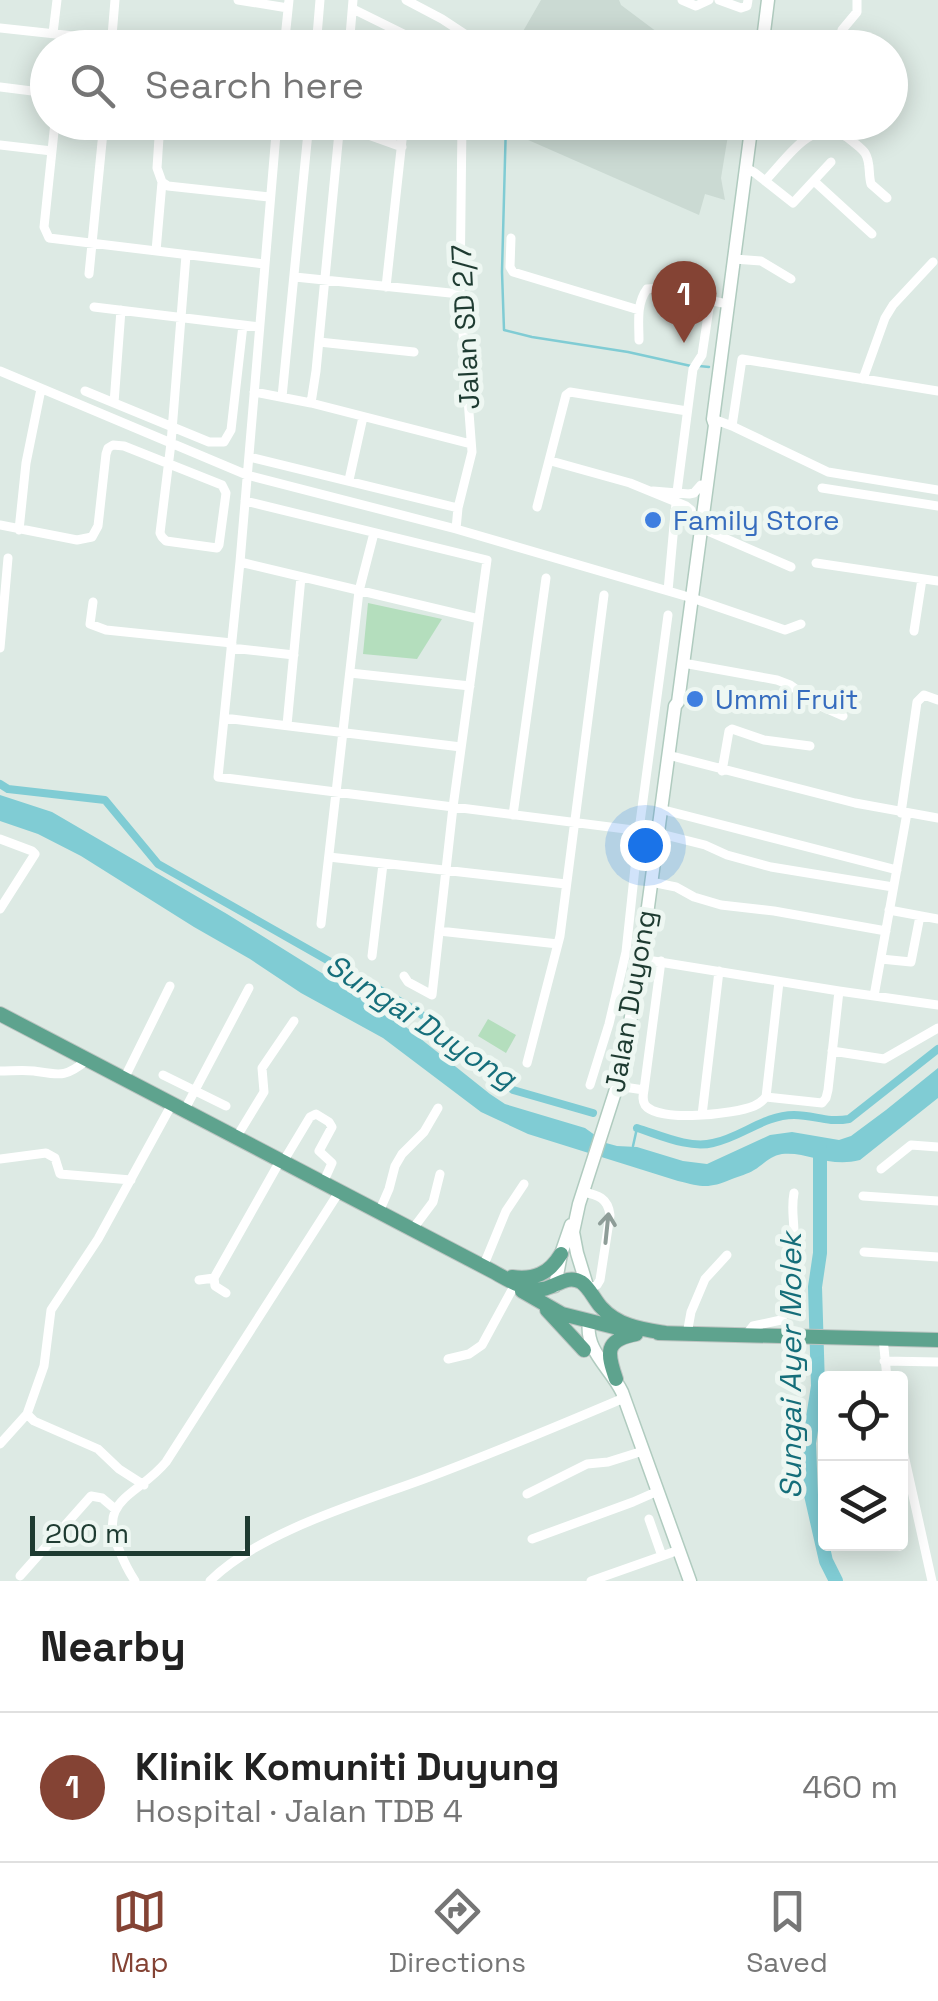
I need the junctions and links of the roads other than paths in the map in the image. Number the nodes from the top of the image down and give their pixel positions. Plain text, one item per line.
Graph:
1 (57, 0) edge
2 (115, 0) edge
3 (238, 0) edge
4 (320, 0) edge
5 (406, 0) edge
6 (682, 0) edge
7 (708, 0) edge
8 (718, 0) edge
9 (748, 0) edge
10 (768, 0) edge
11 (855, 1) edge
12 (289, 4) edge
13 (353, 4) edge
14 (0, 28) edge
15 (54, 30) edge
16 (112, 30) edge
17 (286, 30) edge
18 (318, 30) edge
19 (350, 30) edge
20 (400, 30) edge
21 (459, 30) edge
22 (764, 30) edge
23 (842, 30) edge
24 (30, 31) edge
25 (0, 87) edge
26 (30, 91) edge
27 (53, 140) edge
28 (102, 140) edge
29 (159, 140) edge
30 (275, 140) edge
31 (307, 140) edge
32 (337, 140) edge
33 (383, 140) edge
34 (403, 140) edge
35 (462, 140) edge
36 (750, 140) edge
37 (806, 140) edge
38 (851, 140) edge
39 (0, 145) edge
40 (402, 147) junction
41 (52, 151) junction
42 (831, 162) dead end
43 (746, 168) junction
44 (814, 180) junction
45 (765, 181) junction
46 (162, 182) junction
47 (269, 198) junction
48 (887, 198) dead end
49 (872, 234) dead end
50 (511, 238) dead end
51 (92, 244) junction
52 (156, 251) junction
53 (186, 255) junction
54 (734, 259) junction
55 (932, 262) dead end
56 (264, 264) junction
57 (89, 274) dead end
58 (295, 276) junction
59 (791, 279) dead end
60 (324, 280) junction
61 (386, 287) junction
62 (460, 294) junction
63 (710, 302) junction
64 (728, 304) junction
65 (94, 307) dead end
66 (121, 310) junction
67 (639, 310) junction
68 (182, 318) junction
69 (243, 325) junction
70 (259, 327) junction
71 (639, 340) dead end
72 (319, 342) junction
73 (414, 352) dead end
74 (0, 371) edge
75 (863, 379) junction
76 (41, 388) junction
77 (84, 391) dead end
78 (938, 391) edge
79 (254, 392) junction
80 (282, 396) junction
81 (114, 403) junction
82 (311, 404) junction
83 (686, 411) junction
84 (364, 417) junction
85 (714, 420) junction
86 (732, 426) junction
87 (172, 427) junction
88 (171, 443) junction
89 (472, 444) junction
90 (248, 457) junction
91 (551, 461) junction
92 (168, 463) junction
93 (247, 474) junction
94 (349, 480) junction
95 (701, 485) junction
96 (822, 488) dead end
97 (646, 490) junction
98 (938, 490) edge
99 (677, 492) junction
100 (245, 501) junction
101 (676, 504) junction
102 (938, 506) edge
103 (537, 507) dead end
104 (458, 508) junction
105 (0, 526) edge
106 (698, 526) junction
107 (456, 529) junction
108 (19, 530) junction
109 (374, 532) junction
110 (8, 558) dead end
111 (240, 562) junction
112 (816, 563) dead end
113 (790, 568) dead end
114 (301, 577) junction
115 (546, 578) dead end
116 (922, 579) junction
117 (938, 581) edge
118 (3, 591) edge
119 (360, 591) junction
120 (668, 591) junction
121 (604, 595) dead end
122 (689, 597) junction
123 (93, 602) dead end
124 (668, 615) dead end
125 (479, 620) junction
126 (801, 624) dead end
127 (914, 631) dead end
128 (232, 646) junction
129 (0, 648) edge
130 (294, 655) junction
131 (683, 663) junction
132 (350, 674) junction
133 (470, 686) junction
134 (938, 700) edge
135 (674, 706) junction
136 (842, 716) dead end
137 (224, 718) junction
138 (287, 725) junction
139 (343, 734) junction
140 (810, 746) dead end
141 (461, 748) junction
142 (668, 755) junction
143 (722, 770) junction
144 (336, 793) junction
145 (453, 808) junction
146 (660, 810) junction
147 (904, 813) junction
148 (513, 815) junction
149 (938, 818) edge
150 (573, 822) junction
151 (639, 830) junction
152 (657, 833) junction
153 (0, 839) edge
154 (329, 857) junction
155 (383, 864) junction
156 (896, 870) junction
157 (446, 871) junction
158 (651, 882) junction
159 (566, 884) junction
160 (894, 888) junction
161 (0, 909) edge
162 (890, 910) junction
163 (920, 916) junction
164 (938, 919) edge
165 (321, 924) dead end
166 (439, 931) junction
167 (886, 931) junction
168 (558, 944) junction
169 (372, 956) dead end
170 (641, 958) junction
171 (881, 959) junction
172 (662, 962) junction
173 (719, 971) junction
174 (404, 976) dead end
175 (779, 982) junction
176 (170, 986) dead end
177 (249, 988) dead end
178 (938, 990) edge
179 (838, 992) junction
180 (874, 996) junction
181 (937, 1005) edge
182 (0, 1014) edge
183 (294, 1020) dead end
184 (938, 1028) edge
185 (832, 1051) junction
186 (87, 1060) junction
187 (527, 1063) dead end
188 (0, 1071) edge
189 (163, 1074) dead end
190 (124, 1079) junction
191 (590, 1085) dead end
192 (616, 1086) junction
193 (194, 1090) junction
194 (644, 1090) junction
195 (766, 1097) junction
196 (226, 1106) dead end
197 (178, 1107) junction
198 (438, 1108) dead end
199 (702, 1114) junction
200 (236, 1138) junction
201 (938, 1146) edge
202 (0, 1160) edge
203 (282, 1162) junction
204 (881, 1169) dead end
205 (440, 1174) dead end
206 (131, 1180) junction
207 (324, 1184) junction
208 (524, 1184) dead end
209 (339, 1192) junction
210 (794, 1193) dead end
211 (862, 1196) dead end
212 (581, 1198) junction
213 (938, 1201) edge
214 (378, 1212) junction
215 (412, 1230) junction
216 (864, 1252) dead end
217 (561, 1254) junction
218 (728, 1255) dead end
219 (938, 1257) edge
220 (487, 1269) junction
221 (214, 1278) junction
222 (200, 1280) dead end
223 (514, 1286) junction
224 (555, 1286) junction
225 (588, 1289) junction
226 (226, 1293) dead end
227 (530, 1296) junction
228 (562, 1314) junction
229 (589, 1322) junction
230 (647, 1332) junction
231 (665, 1333) junction
232 (687, 1334) junction
233 (746, 1335) junction
234 (883, 1338) junction
235 (938, 1340) edge
236 (584, 1350) junction
237 (448, 1359) dead end
238 (884, 1362) junction
239 (938, 1362) edge
240 (885, 1371) edge
241 (620, 1390) junction
242 (31, 1418) junction
243 (0, 1444) edge
244 (643, 1451) junction
245 (905, 1461) edge
246 (144, 1484) junction
247 (658, 1491) junction
248 (527, 1494) dead end
249 (114, 1509) junction
250 (649, 1518) dead end
251 (532, 1539) dead end
252 (679, 1550) junction
253 (662, 1556) junction
254 (20, 1576) dead end
255 (135, 1581) edge
256 (210, 1581) edge
257 (591, 1581) edge
258 (690, 1581) edge
259 (932, 1581) edge

1 - 15 street
2 - 16 street
3 - 12 street
4 - 18 street
5 - 21 street
6 - 7 street
8 - 9 street
10 - 22 main road
11 - 23 street
12 - 17 street
13 - 19 street
13 - 20 street
14 - 24 street
25 - 26 street
27 - 41 street
28 - 51 street
29 - 46 street
30 - 47 street
31 - 58 street
32 - 60 street
33 - 40 street
34 - 40 street
35 - 62 street, Jalan SD 2/7
36 - 43 main road, Jalan Duyong
37 - 45 street
38 - 48 street
39 - 41 street
40 - 61 street
41 - 51 street
42 - 44 street
43 - 45 street
43 - 54 main road, Jalan Duyong
44 - 45 street
44 - 49 street
46 - 47 street
46 - 52 street
47 - 56 street
50 - 67 street
51 - 52 street
51 - 57 street
52 - 53 street
53 - 56 street
53 - 68 street
54 - 59 street
54 - 64 main road, Jalan Duyong
55 - 75 street
56 - 70 street
58 - 60 street
58 - 80 street
60 - 61 street
60 - 72 street
61 - 62 street
62 - 89 street, Jalan SD 2/7
63 - 64 street
63 - 67 street
63 - 83 street
64 - 85 main road, Jalan Duyong
65 - 66 street
66 - 68 street
66 - 81 street
67 - 71 street
68 - 69 street
68 - 87 street
69 - 70 street
69 - 87 street
70 - 79 street
72 - 73 street
72 - 82 street
74 - 76 street
75 - 78 street
75 - 86 street
76 - 88 street
76 - 108 street
77 - 81 street
79 - 80 street
79 - 90 street
80 - 82 street
81 - 87 street
82 - 84 street
83 - 91 street
83 - 99 street
84 - 89 street
84 - 94 street
85 - 86 street
85 - 95 main road, Jalan Duyong
85 - 106 main road, Jalan Duyong
86 - 98 street
87 - 88 street
88 - 92 street
88 - 93 street
89 - 104 street, Jalan SD 2/7
90 - 93 street
90 - 94 street
91 - 97 street
91 - 103 street
92 - 92 street
92 - 108 street
93 - 100 street
93 - 107 street
94 - 104 street
95 - 99 street
95 - 106 main road, Jalan Duyong
96 - 102 street
97 - 99 street
97 - 101 street
100 - 109 street
100 - 111 street
101 - 106 street
101 - 120 street
104 - 107 street, Jalan SD 2/7
105 - 108 street
106 - 113 street
106 - 122 main road, Jalan Duyong
107 - 120 street
109 - 119 street
109 - 125 street
110 - 118 street
111 - 114 street
111 - 128 street
112 - 116 street
114 - 119 street
114 - 130 street
115 - 148 street
116 - 117 street
116 - 127 street
118 - 129 street
119 - 125 street
119 - 132 street
120 - 122 street
121 - 150 street
122 - 126 street
122 - 131 main road, Jalan Duyong
122 - 135 main road, Jalan Duyong
123 - 128 street
124 - 151 street
125 - 133 street
128 - 130 street
128 - 137 street
130 - 138 street
131 - 135 main road, Jalan Duyong
131 - 136 street
132 - 133 street
132 - 139 street
133 - 141 street
134 - 147 street
135 - 142 main road, Jalan Duyong
137 - 138 street
137 - 144 street
138 - 139 street
139 - 141 street
139 - 144 street
140 - 143 street
141 - 145 street
142 - 143 street
142 - 146 main road, Jalan Duyong
143 - 147 street
144 - 145 street
144 - 154 street
145 - 148 street
145 - 157 street
146 - 152 main road, Jalan Duyong
146 - 156 street
147 - 149 street
147 - 156 street
148 - 150 street
150 - 151 street
150 - 159 street
151 - 152 street
151 - 191 street
152 - 158 main road, Jalan Duyong
152 - 160 street
153 - 161 street
154 - 155 street
154 - 165 street
155 - 157 street
155 - 169 street
156 - 160 street
157 - 159 street
157 - 166 street
158 - 167 street
158 - 170 main road, Jalan Duyong
159 - 168 street
160 - 162 street
162 - 163 street
162 - 167 street
163 - 164 street
163 - 171 street
166 - 168 street
166 - 174 street
167 - 171 street
168 - 187 street
170 - 172 street
170 - 192 main road, Jalan Duyong
171 - 180 street
172 - 173 street
172 - 194 street
173 - 175 street
173 - 199 street
175 - 179 street
175 - 195 street
176 - 190 street
177 - 193 street
178 - 181 street
179 - 180 street
179 - 185 street
180 - 181 street
182 - 186 main road
183 - 200 street
184 - 185 street
185 - 195 street
186 - 188 street
186 - 190 main road
189 - 193 street
190 - 197 main road
192 - 194 street
192 - 212 main road, Jalan Duyong
193 - 196 street
193 - 197 street
194 - 199 street
195 - 199 street
197 - 200 main road
197 - 206 street
198 - 214 street
200 - 203 main road
201 - 204 street
202 - 206 street
203 - 207 main road
203 - 207 street
203 - 221 street
205 - 215 street
206 - 242 street
207 - 209 main road
208 - 220 street
209 - 214 main road
209 - 246 street
210 - 233 street
211 - 213 street
212 - 217 main road
212 - 225 main road, Jalan Duyong
225 -> 212 street
214 - 215 main road
215 - 220 main road
216 - 219 street
217 - 220 main road
217 - 224 main road
218 - 232 street
220 - 223 main road
220 - 224 main road
221 - 222 street
221 - 226 street
223 - 227 main road
223 - 237 street
224 - 225 main road
224 - 228 main road
225 - 229 main road
225 - 231 main road
227 - 228 main road
227 - 236 main road
228 - 229 main road
228 - 236 main road
229 - 230 main road
229 - 241 main road
230 - 231 main road
230 - 241 main road
231 - 232 main road
232 - 233 main road
233 - 234 main road
234 - 235 main road
234 - 238 street
236 - 241 main road
238 - 239 street
238 - 240 street
241 - 244 main road
241 - 256 street
242 - 243 street
242 - 246 street
244 - 247 main road
244 - 248 street
245 - 259 street
246 - 249 street
247 - 251 street
247 - 252 main road
249 - 254 street
249 - 255 street
250 - 253 street
252 - 253 street
252 - 258 main road
253 - 257 street

